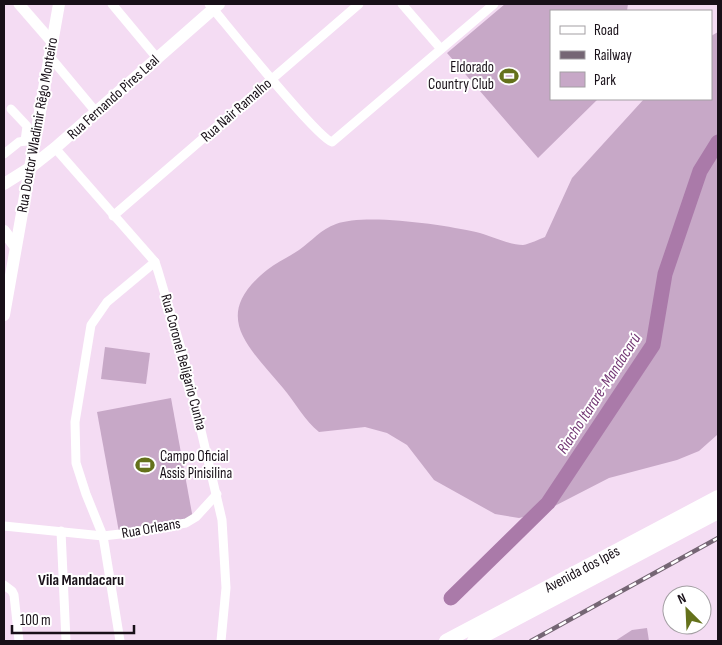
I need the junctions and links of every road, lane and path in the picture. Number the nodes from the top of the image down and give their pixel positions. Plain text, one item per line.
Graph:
1 (19, 4) edge
2 (58, 4) edge
3 (112, 4) edge
4 (359, 4) edge
5 (402, 4) edge
6 (494, 4) edge
7 (214, 5) edge
8 (52, 42) junction
9 (441, 49) junction
10 (51, 58) junction
11 (157, 58) junction
12 (272, 78) junction
13 (11, 109) dead end
14 (96, 112) junction
15 (30, 140) junction
16 (55, 148) junction
17 (4, 154) edge
18 (31, 168) junction
19 (4, 184) edge
20 (113, 216) junction
21 (4, 230) edge
22 (15, 246) junction
23 (155, 262) junction
24 (4, 316) edge
25 (217, 494) junction
26 (718, 498) edge
27 (718, 512) edge
28 (698, 516) junction
29 (4, 526) edge
30 (61, 531) junction
31 (103, 536) junction
32 (4, 585) edge
33 (488, 627) junction
34 (464, 637) edge
35 (19, 641) edge
36 (66, 641) edge
37 (120, 641) edge
38 (221, 641) edge
39 (446, 641) edge
40 (474, 641) edge

1 - 8 street
2 - 8 main road, Rua Doutor Wladimir Rêgo Monteiro
3 - 11 street
4 - 12 street, Rua Nair Ramalho
5 - 9 street
6 - 9 street
7 - 11 main road, Rua Fernando Pires Leal
7 - 12 street
8 - 10 main road, Rua Doutor Wladimir Rêgo Monteiro
9 - 12 street
10 - 14 street
10 - 15 main road, Rua Doutor Wladimir Rêgo Monteiro
11 - 14 main road, Rua Fernando Pires Leal
12 - 20 street, Rua Nair Ramalho
13 - 15 street
14 - 16 main road, Rua Fernando Pires Leal
15 - 17 street
15 - 18 main road, Rua Doutor Wladimir Rêgo Monteiro
16 - 18 main road, Rua Fernando Pires Leal
16 - 20 street
18 - 19 main road, Rua Fernando Pires Leal
18 - 22 main road, Rua Doutor Wladimir Rêgo Monteiro
20 - 23 street
21 - 22 main road
22 - 24 main road, Rua Doutor Wladimir Rêgo Monteiro
23 - 25 street, Rua Coronel Beligario Cunha
23 - 31 street
25 - 31 street, Rua Orleans
25 - 38 street, Rua Coronel Beligario Cunha
26 - 28 main road, Avenida dos Ipês
27 - 28 main road, Avenida dos Ipês
28 - 33 main road, Avenida dos Ipês
29 - 30 street, Rua Orleans
30 - 31 street, Rua Orleans
30 - 36 street
31 - 37 street
32 - 35 street
33 - 34 main road, Avenida dos Ipês
33 - 40 main road, Avenida dos Ipês
34 - 39 main road, Avenida dos Ipês

